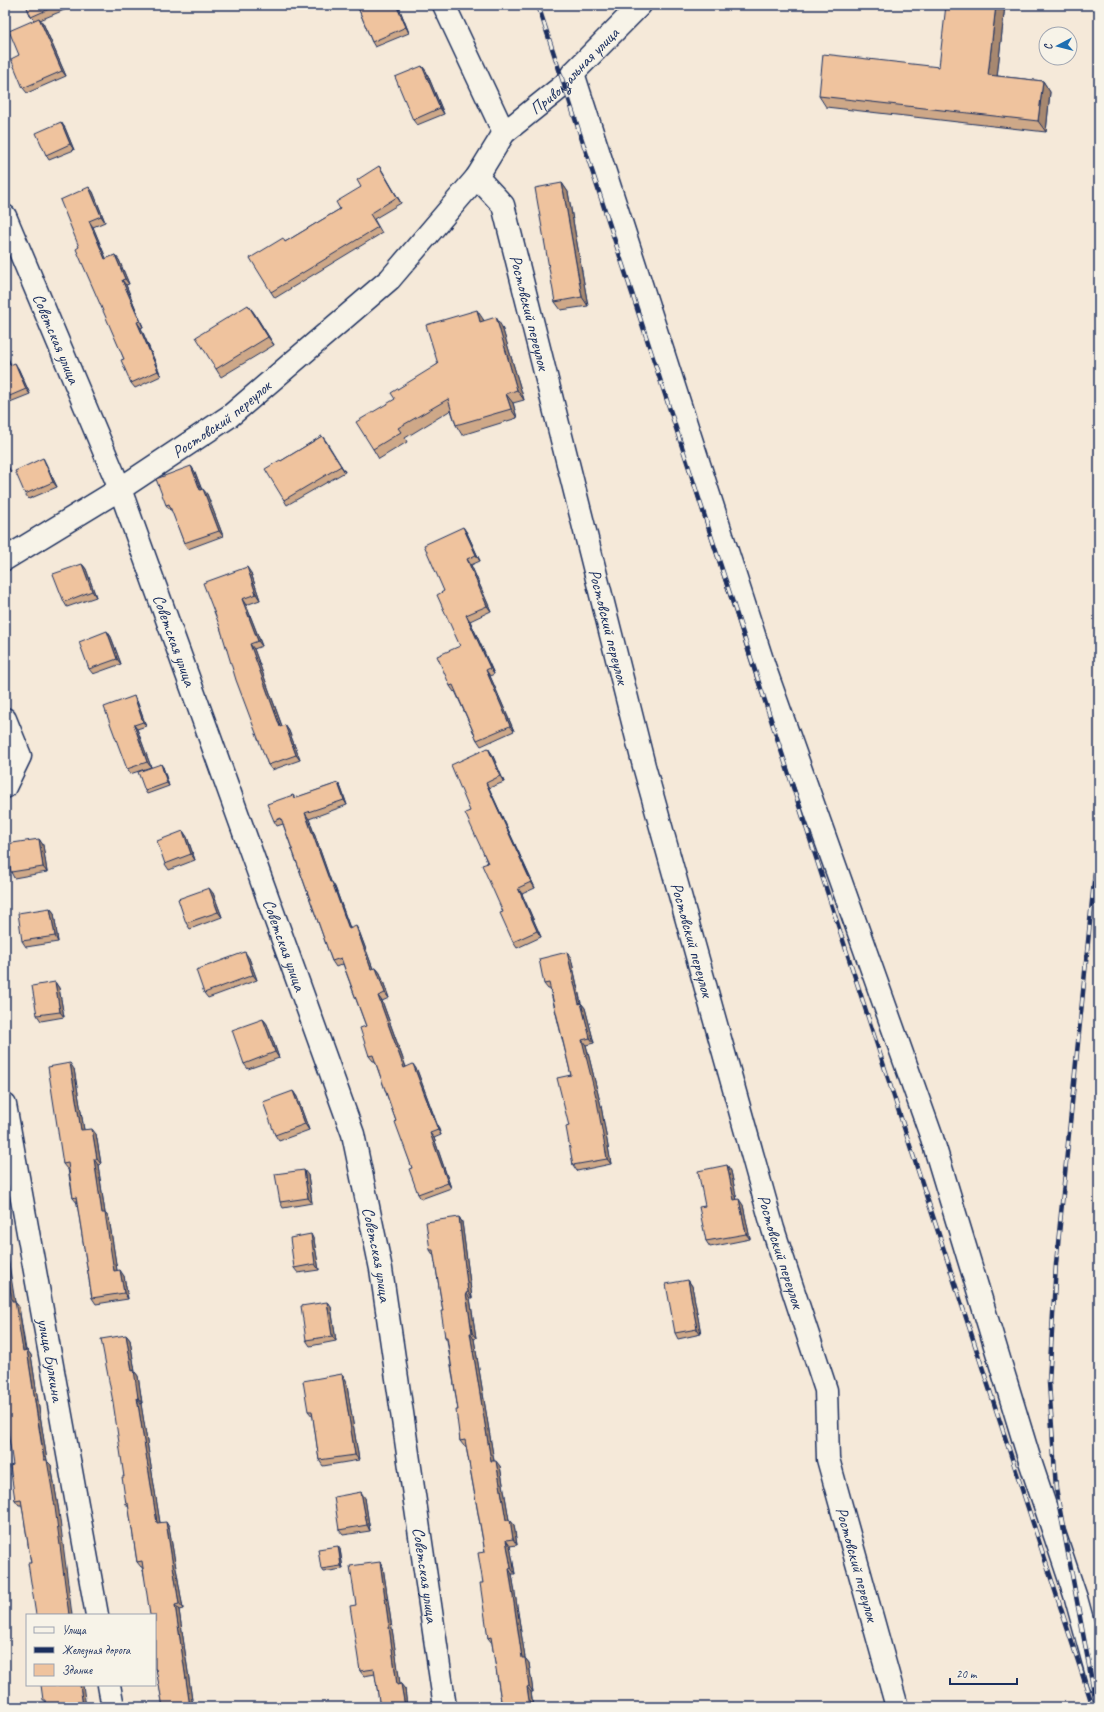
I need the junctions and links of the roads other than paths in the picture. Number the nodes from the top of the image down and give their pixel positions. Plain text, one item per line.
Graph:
1 (444, 5) edge
2 (640, 5) edge
3 (573, 73) junction
4 (504, 132) junction
5 (477, 177) junction
6 (5, 216) edge
7 (120, 489) junction
8 (5, 559) edge
9 (5, 719) edge
10 (5, 787) edge
11 (5, 1104) edge
12 (96, 1614) edge
13 (1099, 1682) edge
14 (109, 1686) edge
15 (113, 1707) edge
16 (445, 1707) edge
17 (897, 1707) edge

1 - 4 street
2 - 3 street, Привокзальная улица
3 - 4 street, Привокзальная улица
3 - 13 street
4 - 5 street, Ростовский переулок
5 - 7 street, Ростовский переулок
5 - 17 street, Ростовский переулок
6 - 7 street, Советская улица
7 - 8 street, Ростовский переулок
7 - 16 street, Советская улица
9 - 10 street
11 - 12 street, улица Булкина
14 - 15 street

